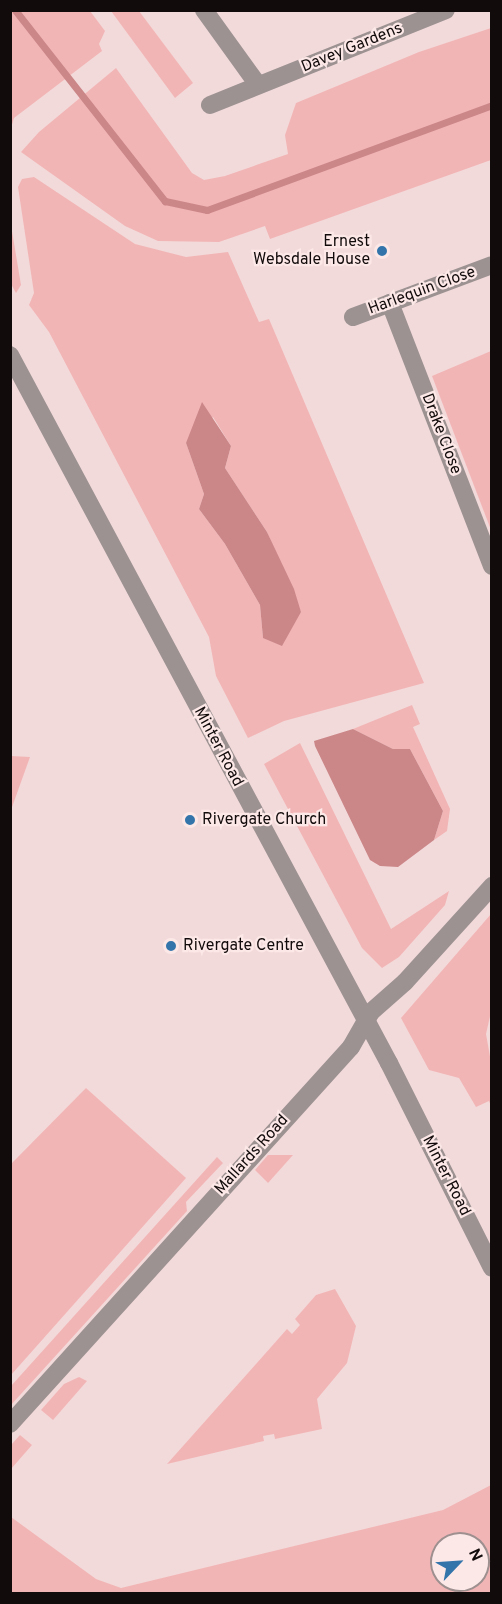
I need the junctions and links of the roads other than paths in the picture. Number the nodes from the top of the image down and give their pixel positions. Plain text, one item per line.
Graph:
1 (204, 10) edge
2 (446, 10) edge
3 (258, 85) junction
4 (210, 105) dead end
5 (492, 265) edge
6 (390, 303) junction
7 (352, 317) dead end
8 (10, 355) edge
9 (492, 566) edge
10 (492, 886) edge
11 (364, 1021) junction
12 (492, 1268) edge
13 (10, 1424) edge

1 - 3 street
2 - 3 street, Davey Gardens
3 - 4 street, Davey Gardens
5 - 6 street, Harlequin Close
6 - 7 street, Harlequin Close
6 - 9 street, Drake Close
8 - 11 street, Minter Road
10 - 11 street, Mallards Road
11 - 12 street, Minter Road
11 - 13 street, Mallards Road

